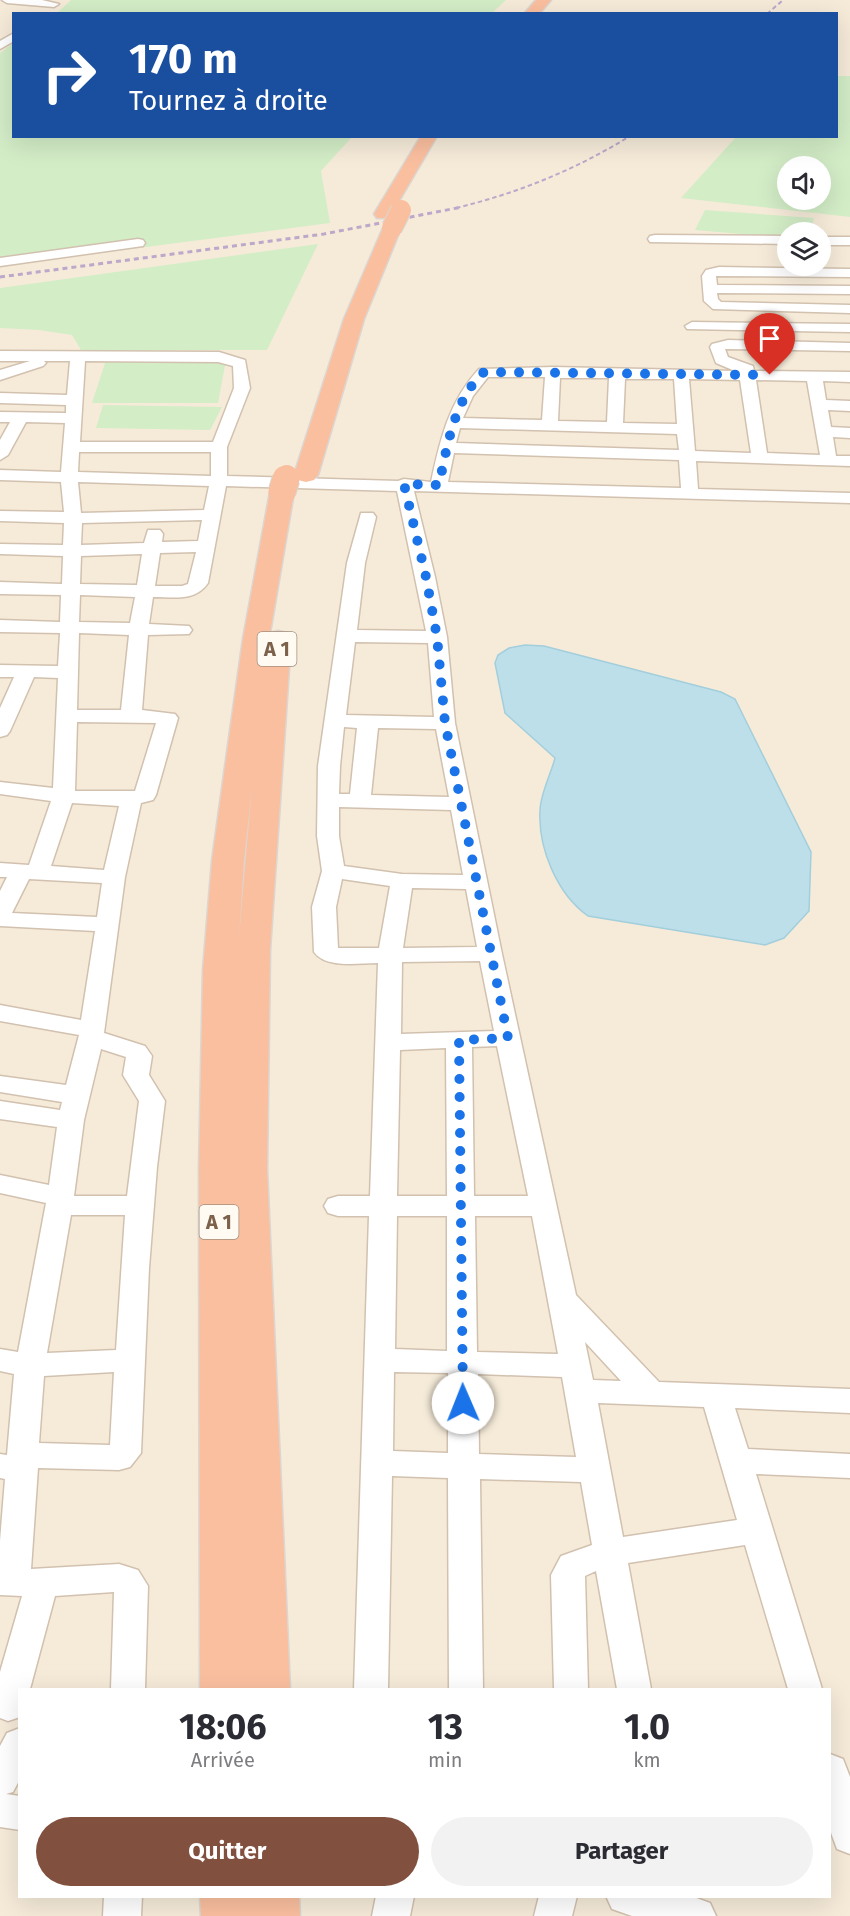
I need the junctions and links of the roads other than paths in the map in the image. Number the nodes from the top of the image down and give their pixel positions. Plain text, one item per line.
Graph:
1 (8, 0) edge
2 (544, 0) edge
3 (555, 0) edge
4 (56, 2) edge
5 (0, 10) edge
6 (19, 12) edge
7 (44, 12) edge
8 (533, 12) edge
9 (544, 12) edge
10 (12, 37) edge
11 (0, 46) edge
12 (428, 138) edge
13 (441, 138) edge
14 (388, 221) junction
15 (656, 239) dead end
16 (714, 239) junction
17 (777, 240) edge
18 (831, 241) edge
19 (850, 241) edge
20 (138, 243) dead end
21 (0, 262) edge
22 (711, 273) junction
23 (850, 273) edge
24 (710, 289) junction
25 (850, 290) edge
26 (800, 308) junction
27 (850, 309) edge
28 (692, 326) dead end
29 (805, 328) junction
30 (850, 328) edge
31 (809, 346) junction
32 (850, 347) edge
33 (0, 356) edge
34 (70, 356) junction
35 (850, 371) edge
36 (553, 372) junction
37 (617, 373) junction
38 (681, 374) junction
39 (0, 375) edge
40 (747, 375) junction
41 (814, 376) junction
42 (850, 377) edge
43 (0, 398) edge
44 (74, 400) junction
45 (819, 405) junction
46 (850, 406) edge
47 (0, 417) edge
48 (20, 418) junction
49 (73, 418) junction
50 (455, 423) junction
51 (550, 426) junction
52 (615, 427) junction
53 (685, 429) junction
54 (824, 432) junction
55 (850, 433) edge
56 (5, 437) edge
57 (71, 447) junction
58 (219, 447) junction
59 (447, 448) junction
60 (0, 455) edge
61 (687, 457) junction
62 (760, 459) junction
63 (807, 460) junction
64 (830, 461) junction
65 (850, 461) edge
66 (0, 475) edge
67 (69, 477) junction
68 (219, 479) junction
69 (294, 484) junction
70 (404, 484) junction
71 (439, 485) junction
72 (690, 493) junction
73 (814, 496) junction
74 (850, 498) edge
75 (212, 515) junction
76 (0, 516) edge
77 (157, 516) junction
78 (367, 517) dead end
79 (73, 518) junction
80 (206, 546) junction
81 (152, 548) junction
82 (0, 549) edge
83 (72, 551) junction
84 (0, 588) edge
85 (70, 590) junction
86 (145, 592) junction
87 (0, 626) edge
88 (69, 628) junction
89 (139, 629) junction
90 (182, 630) dead end
91 (345, 636) junction
92 (437, 637) junction
93 (0, 670) edge
94 (27, 671) junction
95 (68, 672) junction
96 (66, 716) junction
97 (131, 716) junction
98 (334, 721) junction
99 (368, 722) junction
100 (445, 723) junction
101 (0, 731) edge
102 (0, 788) edge
103 (64, 796) junction
104 (131, 798) junction
105 (328, 800) junction
106 (360, 801) junction
107 (461, 804) junction
108 (333, 871) junction
109 (19, 872) edge
110 (114, 876) junction
111 (402, 881) junction
112 (477, 882) junction
113 (0, 913) edge
114 (0, 919) edge
115 (106, 924) junction
116 (390, 954) junction
117 (490, 954) junction
118 (0, 1013) edge
119 (90, 1033) junction
120 (508, 1038) junction
121 (459, 1040) junction
122 (388, 1042) junction
123 (0, 1084) edge
124 (73, 1108) junction
125 (0, 1110) edge
126 (0, 1184) edge
127 (60, 1201) junction
128 (140, 1205) junction
129 (461, 1205) junction
130 (338, 1206) dead end
131 (383, 1206) junction
132 (544, 1206) junction
133 (562, 1299) junction
134 (0, 1360) edge
135 (131, 1360) junction
136 (380, 1360) junction
137 (463, 1362) junction
138 (30, 1365) junction
139 (578, 1378) junction
140 (652, 1394) junction
141 (716, 1396) junction
142 (850, 1401) edge
143 (736, 1461) junction
144 (377, 1462) junction
145 (15, 1464) edge
146 (464, 1466) junction
147 (850, 1466) edge
148 (594, 1470) junction
149 (757, 1530) junction
150 (609, 1552) junction
151 (18, 1582) edge
152 (128, 1688) edge
153 (224, 1688) edge
154 (266, 1688) edge
155 (371, 1688) edge
156 (466, 1688) edge
157 (571, 1688) edge
158 (634, 1688) edge
159 (805, 1688) edge
160 (9, 1706) edge
161 (18, 1748) edge
162 (831, 1773) edge
163 (0, 1780) edge
164 (0, 1810) edge
165 (18, 1813) edge
166 (850, 1837) edge
167 (123, 1898) edge
168 (226, 1898) edge
169 (273, 1898) edge
170 (395, 1898) edge
171 (558, 1898) edge
172 (635, 1898) edge
173 (681, 1907) edge
174 (122, 1916) edge
175 (226, 1916) edge
176 (274, 1916) edge
177 (391, 1916) edge
178 (554, 1916) edge

1 - 4 street
2 - 8 highway
3 - 9 highway
4 - 7 street
5 - 6 street
10 - 11 street
12 - 14 highway, A 1
13 - 14 highway, A 1
14 - 69 highway, A 1
15 - 16 street
16 - 17 street
16 - 22 street
18 - 19 street
20 - 21 street
22 - 23 street
22 - 24 street
24 - 25 street
24 - 26 street
26 - 27 street
26 - 29 street
28 - 29 street
29 - 30 street
29 - 31 street
31 - 32 street
31 - 35 street
33 - 34 street
34 - 39 street
34 - 44 street
34 - 58 street
36 - 37 street
36 - 50 street
36 - 51 street
37 - 38 street
37 - 52 street
38 - 40 street
38 - 53 street
40 - 41 street
40 - 62 street
41 - 42 street
41 - 45 street
43 - 44 street
44 - 49 street
45 - 46 street
45 - 54 street
47 - 48 street
48 - 49 street
48 - 56 street
49 - 57 street
50 - 51 street
50 - 59 street
51 - 52 street
52 - 53 street
53 - 61 street
54 - 55 street
54 - 64 street
56 - 60 street
57 - 58 street
57 - 67 street
58 - 68 street
59 - 61 street
59 - 71 street
61 - 62 street
61 - 72 street
62 - 63 street
63 - 64 street
63 - 73 street
64 - 65 street
66 - 67 street
67 - 68 street
67 - 79 street
68 - 70 street
68 - 75 street
69 - 153 highway, A 1
69 - 154 highway, A 1
70 - 71 street
70 - 92 street
71 - 72 street
72 - 73 street
73 - 74 street
75 - 77 street
75 - 80 street
76 - 79 street
77 - 79 street
77 - 81 street
78 - 91 street
79 - 83 street
80 - 81 street
80 - 86 street
81 - 83 street
81 - 86 street
82 - 83 street
83 - 85 street
84 - 85 street
85 - 86 street
85 - 88 street
86 - 89 street
87 - 88 street
88 - 89 street
88 - 95 street
89 - 90 street
89 - 97 street
91 - 92 street
91 - 98 street
92 - 100 street
93 - 94 street
94 - 95 street
94 - 101 street
95 - 96 street
96 - 97 street
96 - 103 street
97 - 104 street
98 - 99 street
98 - 105 street
99 - 100 street
99 - 106 street
100 - 107 street
102 - 103 street
103 - 104 street
103 - 109 street
104 - 110 street
105 - 106 street
105 - 108 street
106 - 107 street
107 - 112 street
108 - 111 street
108 - 116 street
109 - 110 street
109 - 113 street
110 - 115 street
111 - 112 street
111 - 116 street
112 - 117 street
114 - 115 street
115 - 119 street
116 - 117 street
116 - 122 street
117 - 120 street
118 - 119 street
119 - 124 street
119 - 128 street
120 - 121 street
120 - 132 street
121 - 122 street
121 - 129 street
122 - 131 street
123 - 124 street
124 - 125 street
124 - 127 street
126 - 127 street
127 - 128 street
127 - 138 street
128 - 135 street
129 - 131 street
129 - 132 street
129 - 137 street
130 - 131 street
131 - 136 street
132 - 133 street
133 - 139 street
133 - 140 street
134 - 138 street
135 - 138 street
135 - 145 street
136 - 137 street
136 - 144 street
137 - 139 street
137 - 146 street
138 - 145 street
139 - 140 street
139 - 148 street
140 - 141 street
141 - 142 street
141 - 143 street
143 - 147 street
143 - 149 street
144 - 146 street
144 - 155 street
145 - 151 street
146 - 148 street
146 - 156 street
148 - 150 street
149 - 150 street
149 - 159 street
150 - 157 street
150 - 158 street
151 - 152 street
151 - 160 street
161 - 163 street
162 - 166 street
164 - 165 street
167 - 174 street
168 - 175 highway
169 - 176 highway
170 - 177 street
171 - 178 street
172 - 173 street

